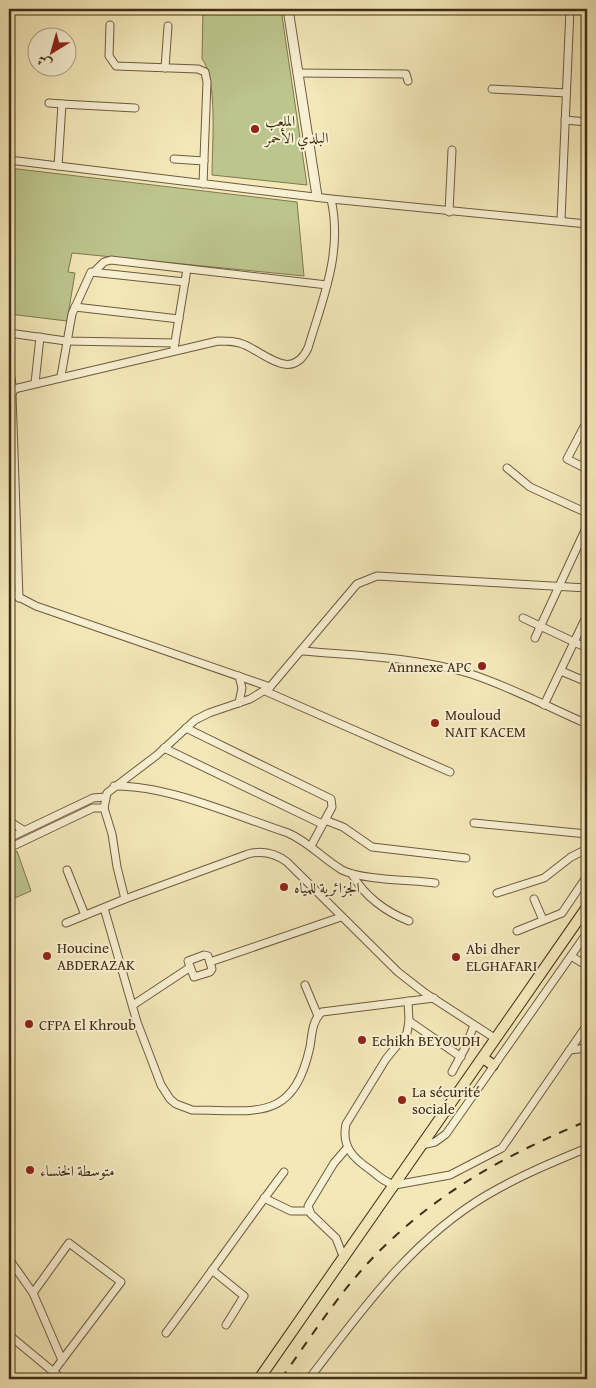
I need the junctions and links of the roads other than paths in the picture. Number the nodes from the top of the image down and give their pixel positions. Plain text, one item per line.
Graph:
1 (288, 9) edge
2 (570, 9) edge
3 (110, 25) dead end
4 (168, 26) dead end
5 (165, 68) junction
6 (297, 72) junction
7 (408, 81) dead end
8 (492, 89) dead end
9 (566, 93) junction
10 (49, 103) dead end
11 (62, 104) junction
12 (135, 108) dead end
13 (565, 120) junction
14 (587, 122) edge
15 (452, 150) dead end
16 (9, 160) edge
17 (174, 160) dead end
18 (204, 162) junction
19 (58, 166) junction
20 (202, 184) junction
21 (317, 196) junction
22 (331, 199) junction
23 (449, 212) junction
24 (562, 220) junction
25 (587, 224) edge
26 (187, 269) junction
27 (95, 271) junction
28 (185, 282) junction
29 (327, 285) junction
30 (75, 306) junction
31 (179, 319) junction
32 (10, 333) edge
33 (40, 337) junction
34 (66, 341) junction
35 (175, 347) junction
36 (9, 372) edge
37 (61, 376) junction
38 (36, 383) junction
39 (13, 390) junction
40 (10, 400) edge
41 (11, 420) edge
42 (587, 421) edge
43 (11, 443) edge
44 (507, 468) dead end
45 (587, 469) edge
46 (587, 513) edge
47 (587, 526) edge
48 (560, 586) junction
49 (587, 588) edge
50 (9, 592) edge
51 (19, 598) junction
52 (587, 615) edge
53 (523, 618) dead end
54 (540, 626) junction
55 (535, 638) dead end
56 (574, 642) junction
57 (587, 648) edge
58 (303, 650) junction
59 (560, 671) junction
60 (239, 676) junction
61 (587, 682) edge
62 (268, 689) junction
63 (239, 703) junction
64 (544, 705) junction
65 (587, 724) edge
66 (186, 728) junction
67 (164, 748) junction
68 (450, 772) dead end
69 (114, 786) junction
70 (105, 797) junction
71 (104, 808) junction
72 (9, 820) edge
73 (323, 822) junction
74 (474, 823) dead end
75 (23, 830) junction
76 (587, 834) edge
77 (9, 838) edge
78 (311, 846) junction
79 (9, 848) edge
80 (587, 849) edge
81 (466, 858) dead end
82 (66, 870) dead end
83 (352, 874) junction
84 (587, 876) edge
85 (435, 882) dead end
86 (497, 894) dead end
87 (125, 898) junction
88 (534, 899) dead end
89 (587, 906) edge
90 (104, 908) junction
91 (85, 915) junction
92 (341, 917) junction
93 (542, 920) junction
94 (409, 921) dead end
95 (66, 923) dead end
96 (517, 931) dead end
97 (587, 933) edge
98 (572, 956) junction
99 (210, 962) junction
100 (587, 966) edge
101 (189, 968) junction
102 (305, 985) dead end
103 (434, 998) junction
104 (408, 1001) junction
105 (133, 1005) junction
106 (318, 1016) junction
107 (409, 1021) junction
108 (474, 1025) junction
109 (587, 1026) edge
110 (496, 1039) junction
111 (587, 1048) edge
112 (570, 1050) junction
113 (461, 1057) junction
114 (483, 1058) junction
115 (493, 1065) junction
116 (452, 1072) dead end
117 (422, 1145) junction
118 (347, 1148) junction
119 (587, 1148) edge
120 (284, 1172) dead end
121 (393, 1185) junction
122 (264, 1198) junction
123 (309, 1211) junction
124 (343, 1256) junction
125 (9, 1259) edge
126 (212, 1270) junction
127 (33, 1293) junction
128 (226, 1324) dead end
129 (166, 1333) dead end
130 (9, 1335) edge
131 (62, 1360) junction
132 (53, 1372) junction
133 (62, 1379) edge
134 (258, 1379) edge
135 (309, 1379) edge

1 - 6 street
2 - 9 street
3 - 5 street
4 - 5 street
5 - 18 street
6 - 7 street
6 - 21 street
8 - 9 street
9 - 13 street
10 - 11 street
11 - 12 street
11 - 19 street
13 - 14 street
13 - 24 street
15 - 23 street
16 - 19 street
17 - 18 street
18 - 20 street
19 - 20 street
20 - 21 street
21 - 22 street
22 - 23 street
22 - 29 street
23 - 24 street
24 - 25 street
26 - 27 street
26 - 28 street
26 - 29 street
27 - 28 street
27 - 30 street
28 - 31 street
29 - 35 street
30 - 31 street
30 - 34 street
31 - 35 street
32 - 33 street
32 - 36 street
33 - 34 street
33 - 38 street
34 - 35 street
34 - 37 street
35 - 37 street
36 - 39 street
37 - 38 street
38 - 39 street
39 - 40 street
40 - 41 street
41 - 43 street
42 - 45 street
43 - 51 street
44 - 46 street
47 - 48 street
48 - 49 street
48 - 54 street
48 - 58 street
50 - 51 street
51 - 60 street
52 - 56 street
53 - 54 street
54 - 55 street
54 - 56 street
56 - 57 street
56 - 59 street
58 - 62 street
58 - 64 street
59 - 61 street
59 - 64 street
60 - 62 street
60 - 63 street
62 - 63 street
62 - 68 street
63 - 66 street
64 - 65 street
66 - 67 street
66 - 73 street
67 - 69 street
67 - 73 street
69 - 70 street
69 - 78 street
70 - 71 street
70 - 75 street
71 - 79 street
71 - 87 street
72 - 75 street
73 - 78 street
73 - 81 street
74 - 76 street
75 - 77 street
78 - 83 street
80 - 86 street
82 - 91 street
83 - 85 street
83 - 94 street
84 - 93 street
87 - 90 street
87 - 92 street
88 - 93 street
89 - 110 main road
90 - 91 street
90 - 105 street
91 - 95 street
92 - 99 street
92 - 103 street
93 - 96 street
97 - 98 street
98 - 100 street
98 - 115 street
99 - 101 street
99 - 101 street
101 - 105 street
102 - 106 street
103 - 104 street
103 - 108 street
104 - 106 street
104 - 107 street
105 - 106 street
107 - 113 street
107 - 118 street
108 - 110 street
108 - 113 street
109 - 112 street
110 - 114 main road
111 - 112 street
112 - 121 street
113 - 116 street
114 - 115 main road
114 - 117 main road
115 - 117 street
117 - 121 main road
118 - 121 street
118 - 123 street
119 - 135 street
120 - 122 street
121 - 124 main road
122 - 123 street
122 - 126 street
123 - 124 street
124 - 134 main road
125 - 127 street
126 - 128 street
126 - 129 street
127 - 131 street
127 - 131 street
130 - 132 street
131 - 132 street
132 - 133 street

